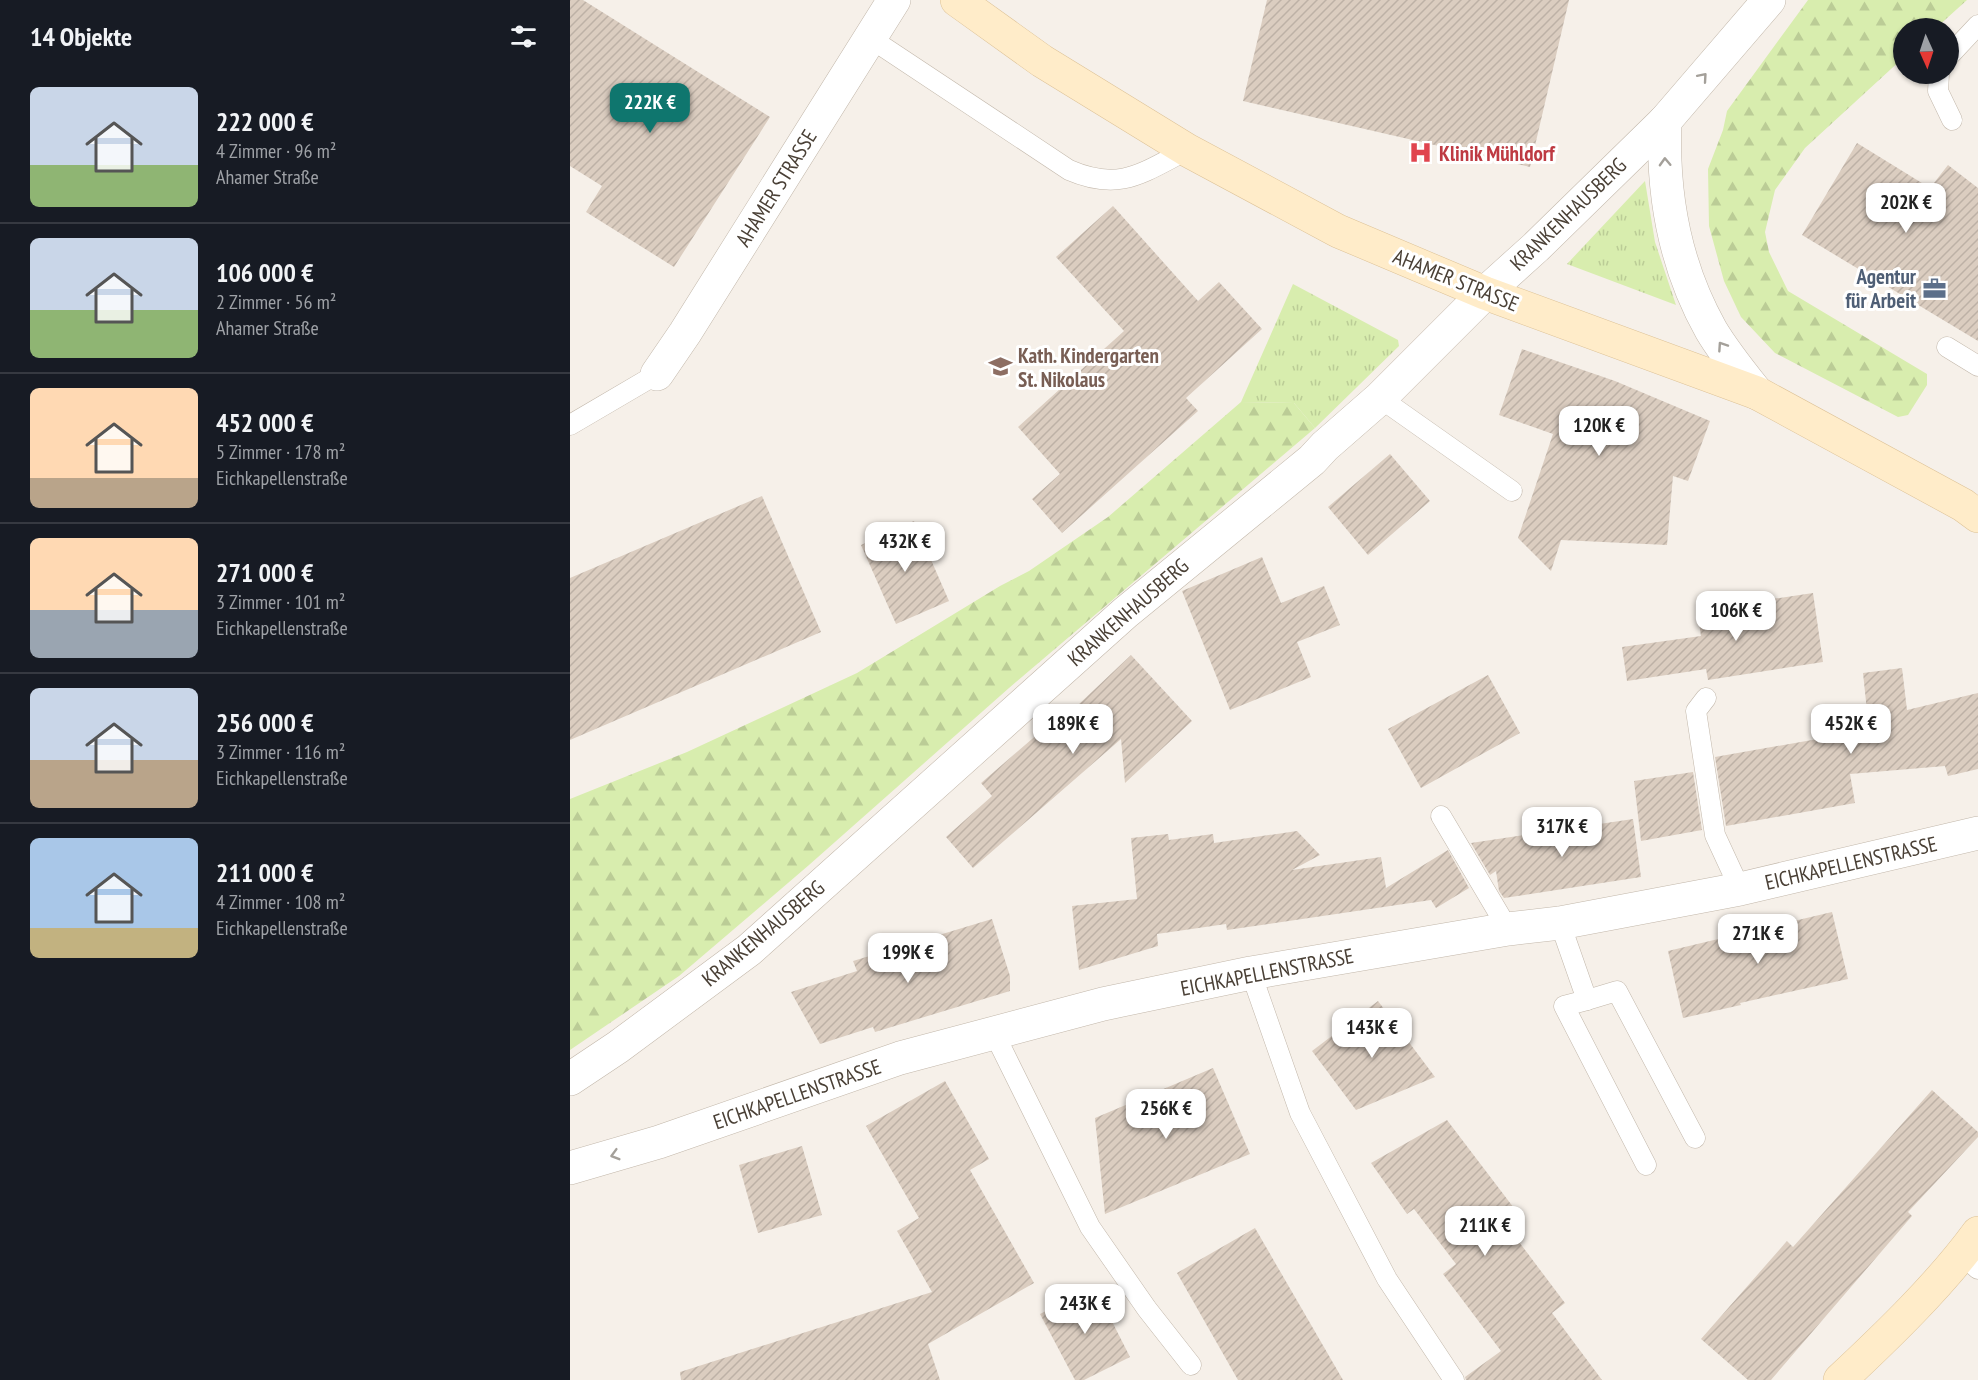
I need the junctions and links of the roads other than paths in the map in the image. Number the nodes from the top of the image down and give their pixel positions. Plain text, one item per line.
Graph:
1 (894, 0) edge
2 (957, 0) edge
3 (1769, 0) edge
4 (1978, 25) edge
5 (870, 38) junction
6 (1959, 45) edge
7 (1938, 84) edge
8 (1952, 120) dead end
9 (1665, 121) junction
10 (1187, 150) junction
11 (1485, 293) junction
12 (1947, 347) dead end
13 (1978, 366) edge
14 (657, 374) joint
15 (1757, 393) junction
16 (1380, 398) junction
17 (570, 424) edge
18 (1512, 491) dead end
19 (1978, 516) edge
20 (1706, 698) dead end
21 (1441, 816) dead end
22 (1978, 833) edge
23 (1740, 889) junction
24 (1560, 923) junction
25 (1508, 929) junction
26 (1251, 973) junction
27 (1587, 1000) junction
28 (994, 1033) junction
29 (570, 1079) edge
30 (1695, 1138) dead end
31 (1646, 1165) dead end
32 (570, 1168) edge
33 (1973, 1253) edge
34 (1191, 1365) dead end
35 (1454, 1380) edge
36 (1840, 1380) edge

1 - 5 street, AHAMER STRASSE
2 - 10 street, AHAMER STRASSE
9 -> 3 street, KRANKENHAUSBERG
4 - 6 lane
5 - 10 lane
5 - 14 street, AHAMER STRASSE
7 - 8 lane
9 - 11 street, KRANKENHAUSBERG
15 -> 9 street
10 - 11 street, AHAMER STRASSE
11 - 15 street, AHAMER STRASSE
11 - 16 street, KRANKENHAUSBERG
12 - 13 lane
14 - 17 lane
15 - 19 street, AHAMER STRASSE
16 - 18 lane
16 - 29 street, KRANKENHAUSBERG
20 - 23 lane
21 - 25 lane
22 - 23 street, EICHKAPELLENSTRASSE
23 - 24 street, EICHKAPELLENSTRASSE
24 - 25 street, EICHKAPELLENSTRASSE
24 - 27 lane
25 - 26 street, EICHKAPELLENSTRASSE
26 - 28 street, EICHKAPELLENSTRASSE
26 - 35 lane
27 - 30 lane
27 - 31 lane
28 -> 32 street, EICHKAPELLENSTRASSE
28 - 34 lane
33 - 36 street

